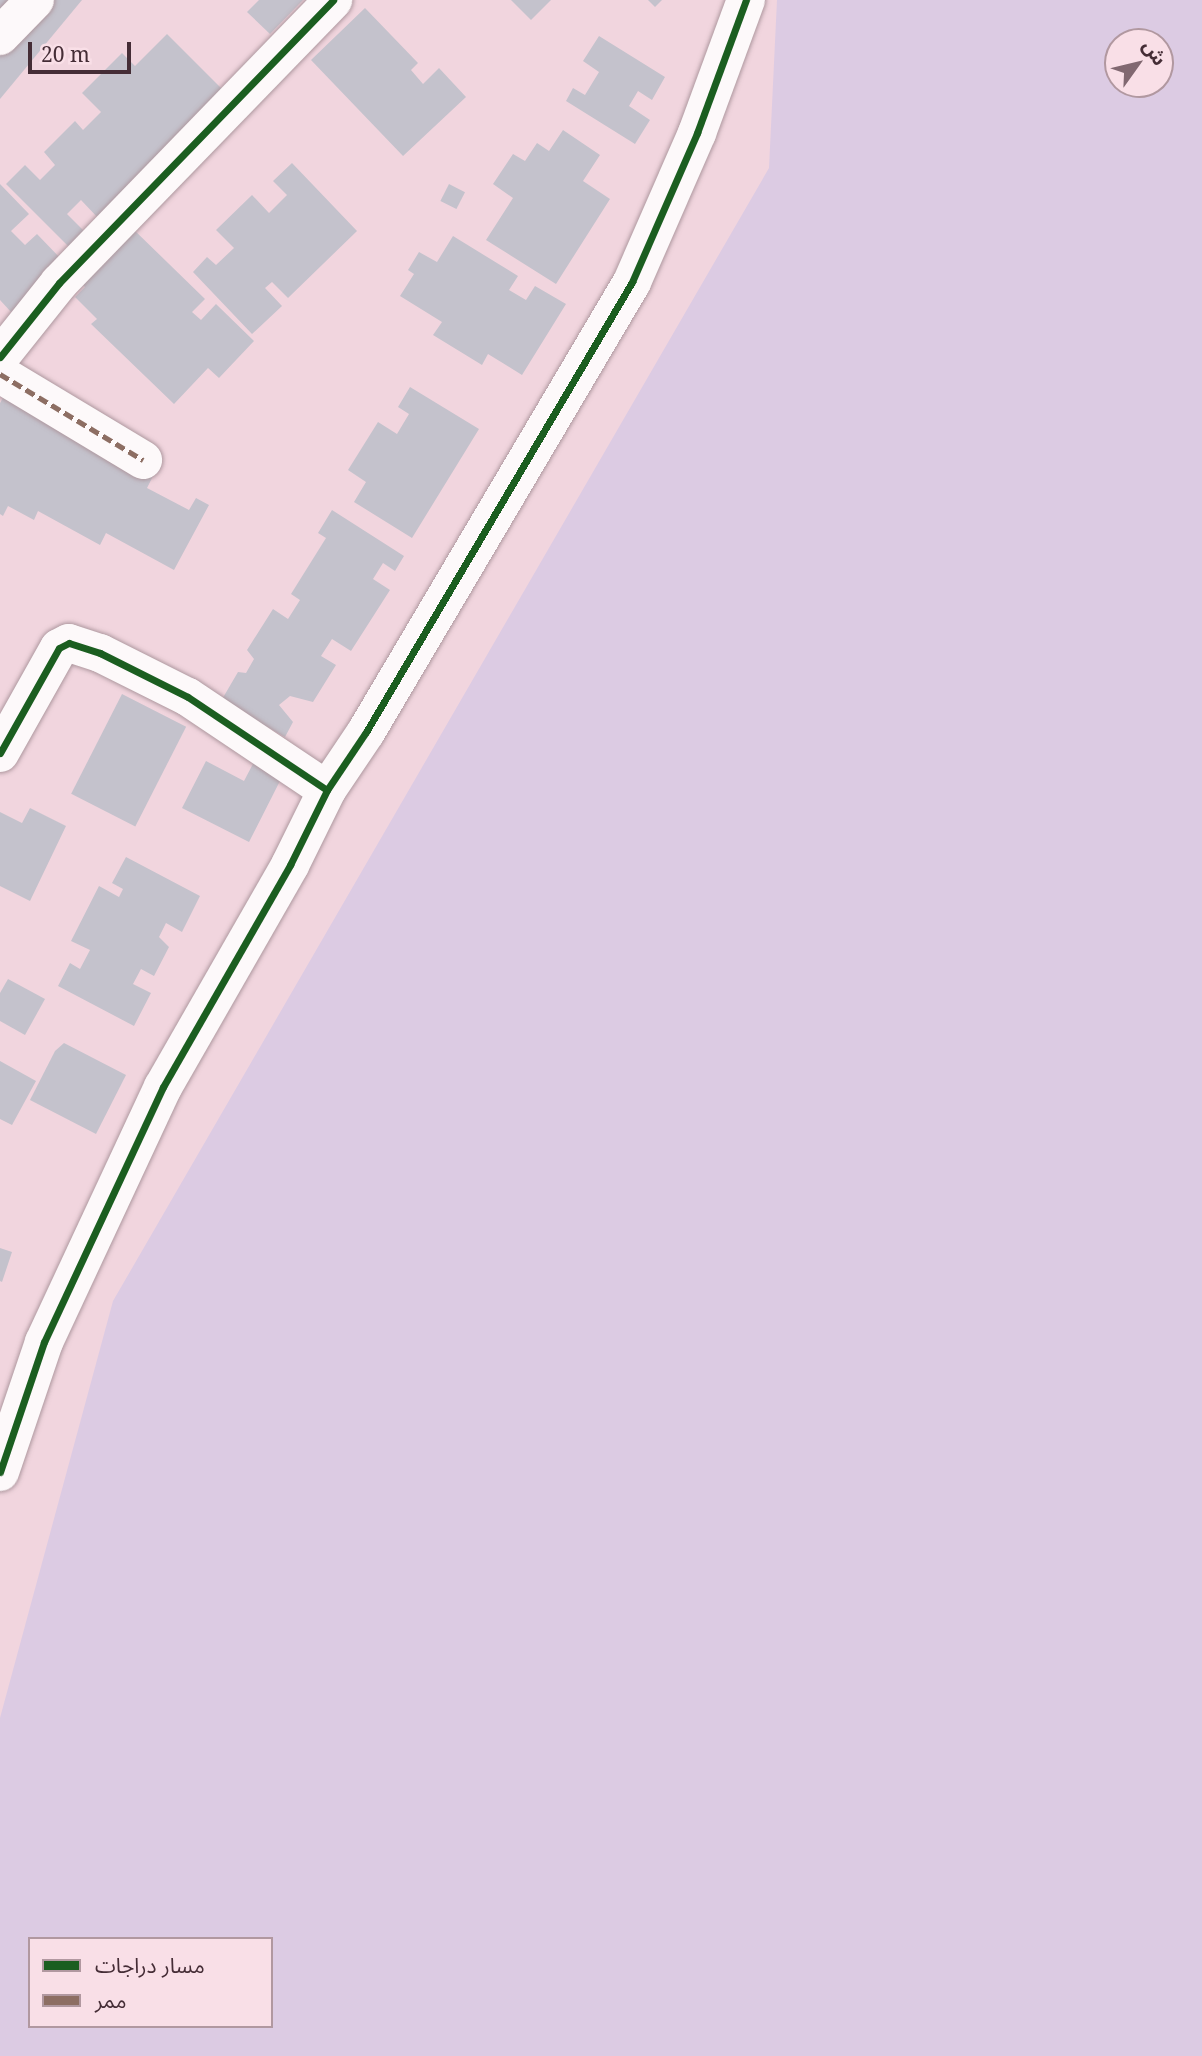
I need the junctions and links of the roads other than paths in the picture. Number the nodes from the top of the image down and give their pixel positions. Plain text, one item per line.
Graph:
1 (35, 0) edge
2 (333, 0) edge
3 (746, 0) edge
4 (0, 36) edge
5 (0, 356) edge
6 (0, 374) edge
7 (142, 460) dead end
8 (0, 753) edge
9 (327, 790) junction
10 (0, 1472) edge

1 - 4 street
2 - 5 street
3 - 9 street
6 - 7 street
8 - 9 street
9 - 10 street

